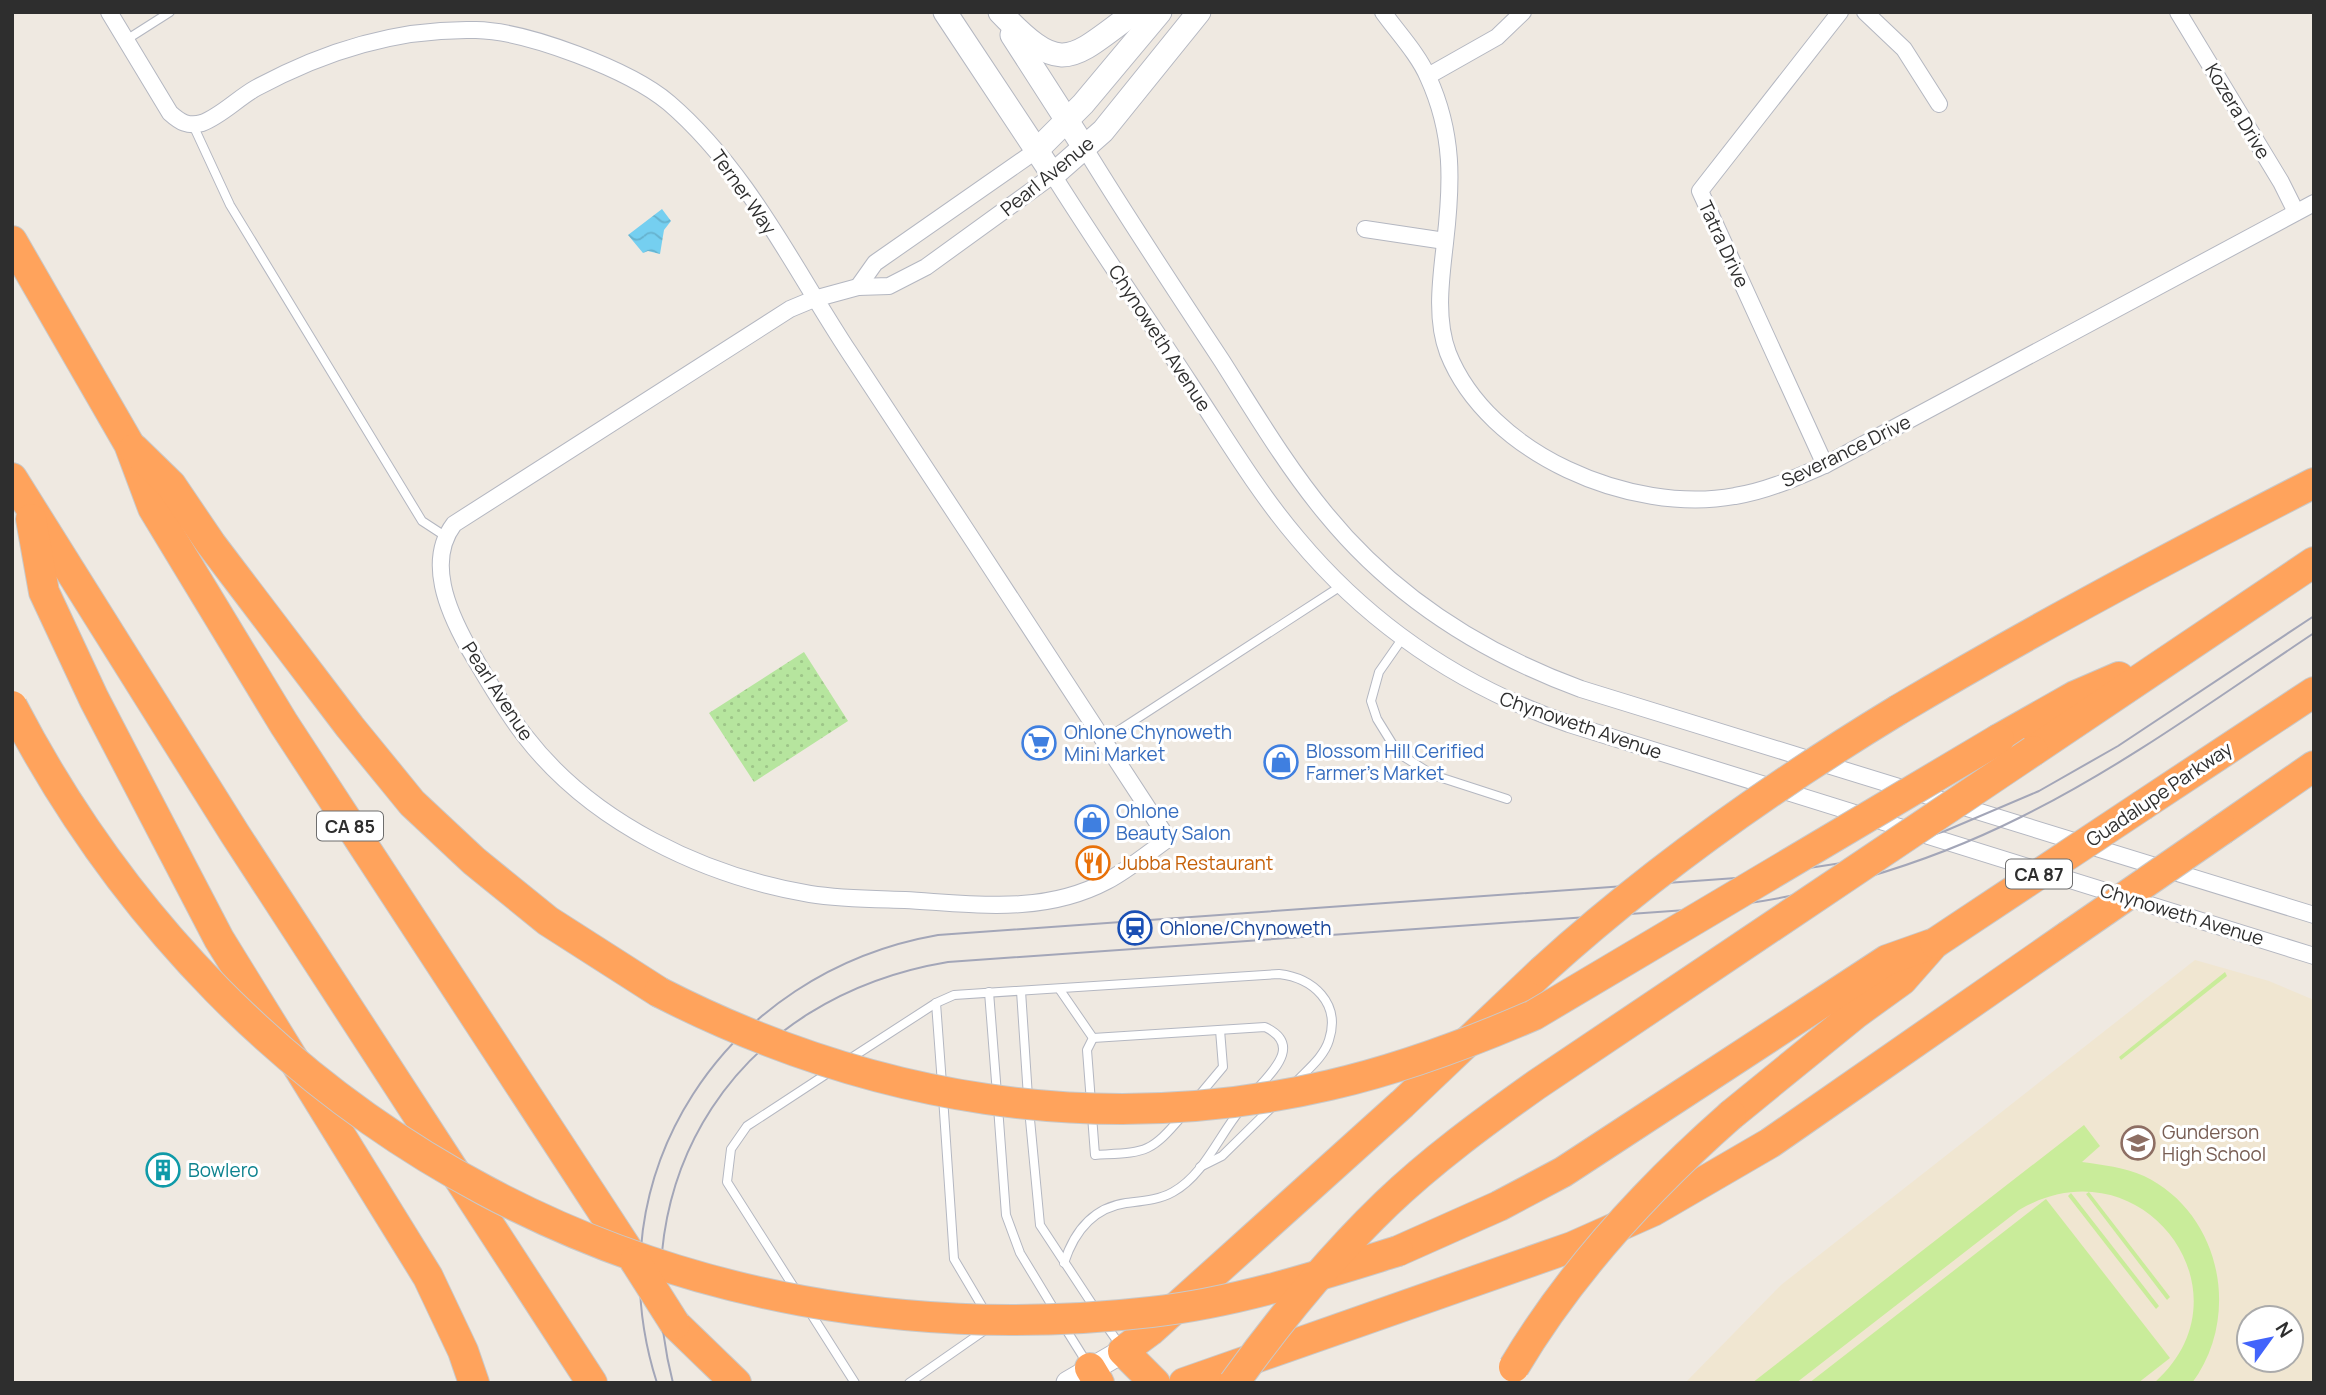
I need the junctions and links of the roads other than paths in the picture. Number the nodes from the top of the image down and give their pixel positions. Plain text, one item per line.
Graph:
1 (109, 12) edge
2 (170, 12) edge
3 (945, 12) edge
4 (999, 12) edge
5 (1135, 12) edge
6 (1160, 12) edge
7 (1199, 12) edge
8 (1383, 12) edge
9 (1523, 12) edge
10 (1840, 12) edge
11 (1865, 12) edge
12 (2178, 12) edge
13 (126, 40) junction
14 (1428, 75) junction
15 (1939, 104) dead end
16 (1066, 119) junction
17 (193, 125) junction
18 (1084, 147) junction
19 (1037, 150) junction
20 (1053, 175) junction
21 (2314, 203) edge
22 (2296, 212) junction
23 (1365, 229) dead end
24 (12, 241) edge
25 (1445, 241) junction
26 (858, 287) junction
27 (814, 299) junction
28 (129, 444) junction
29 (1825, 466) junction
30 (12, 478) edge
31 (2314, 483) edge
32 (29, 508) junction
33 (445, 536) junction
34 (2314, 562) edge
35 (1341, 586) junction
36 (1402, 639) junction
37 (2175, 655) junction
38 (2314, 692) edge
39 (12, 706) edge
40 (1104, 740) junction
41 (2314, 766) edge
42 (1507, 799) dead end
43 (1168, 839) joint
44 (2314, 915) edge
45 (1935, 943) junction
46 (2314, 956) edge
47 (1060, 990) junction
48 (1021, 991) junction
49 (989, 992) junction
50 (936, 1003) junction
51 (1220, 1030) junction
52 (1093, 1038) junction
53 (1200, 1167) junction
54 (1064, 1262) junction
55 (675, 1324) junction
56 (1123, 1351) junction
57 (1509, 1375) edge
58 (1086, 1378) edge
59 (474, 1383) edge
60 (592, 1383) edge
61 (713, 1383) edge
62 (736, 1383) edge
63 (855, 1383) edge
64 (909, 1383) edge
65 (1155, 1383) edge
66 (1184, 1383) edge
67 (1234, 1383) edge

1 - 13 street
2 - 13 lane
3 - 19 street, Chynoweth Avenue
4 - 5 street
4 - 16 street, Chynoweth Avenue
6 - 16 street, Pearl Avenue
7 - 18 street, Pearl Avenue
8 - 14 street, Severance Drive
9 - 14 street
10 - 29 street, Tatra Drive
11 - 15 street
12 - 22 street, Kozera Drive
13 - 17 street
14 - 25 street, Severance Drive
16 - 18 street, Chynoweth Avenue
16 - 19 street, Pearl Avenue
17 - 27 street, Terner Way
17 - 33 lane
18 - 20 street, Pearl Avenue
18 - 44 street, Chynoweth Avenue
19 - 20 street, Chynoweth Avenue
19 - 26 street, Pearl Avenue
20 - 26 street, Pearl Avenue
20 - 35 street, Chynoweth Avenue
21 - 22 street, Severance Drive
22 - 29 street, Severance Drive
23 - 25 street
24 - 28 highway, CA 85
25 - 29 street, Severance Drive
26 - 27 street, Pearl Avenue
27 - 33 street, Pearl Avenue
27 - 40 street, Terner Way
28 - 37 highway, bridge
28 - 55 highway, CA 85, bridge
30 - 32 highway
31 - 56 highway, bridge
32 - 59 highway
32 - 60 highway
33 - 43 street, Pearl Avenue
34 - 37 highway
35 - 36 street, Chynoweth Avenue
35 - 40 lane
36 - 42 lane
36 - 46 street, Chynoweth Avenue
37 - 67 highway, bridge
38 - 45 highway, Guadalupe Parkway / CA 87, bridge
39 - 45 highway, bridge
40 - 43 street, Terner Way
41 - 66 highway, bridge
45 - 57 highway, bridge
47 - 48 lane
47 - 52 lane
47 - 53 lane
48 - 49 lane
48 - 54 lane
49 - 50 lane
49 - 58 lane
50 - 63 lane
50 - 64 lane
51 - 52 lane
51 - 52 lane
51 - 53 lane
53 - 54 lane
54 - 56 lane
55 - 61 highway, CA 85
55 - 62 highway
56 - 58 street
56 - 65 highway

